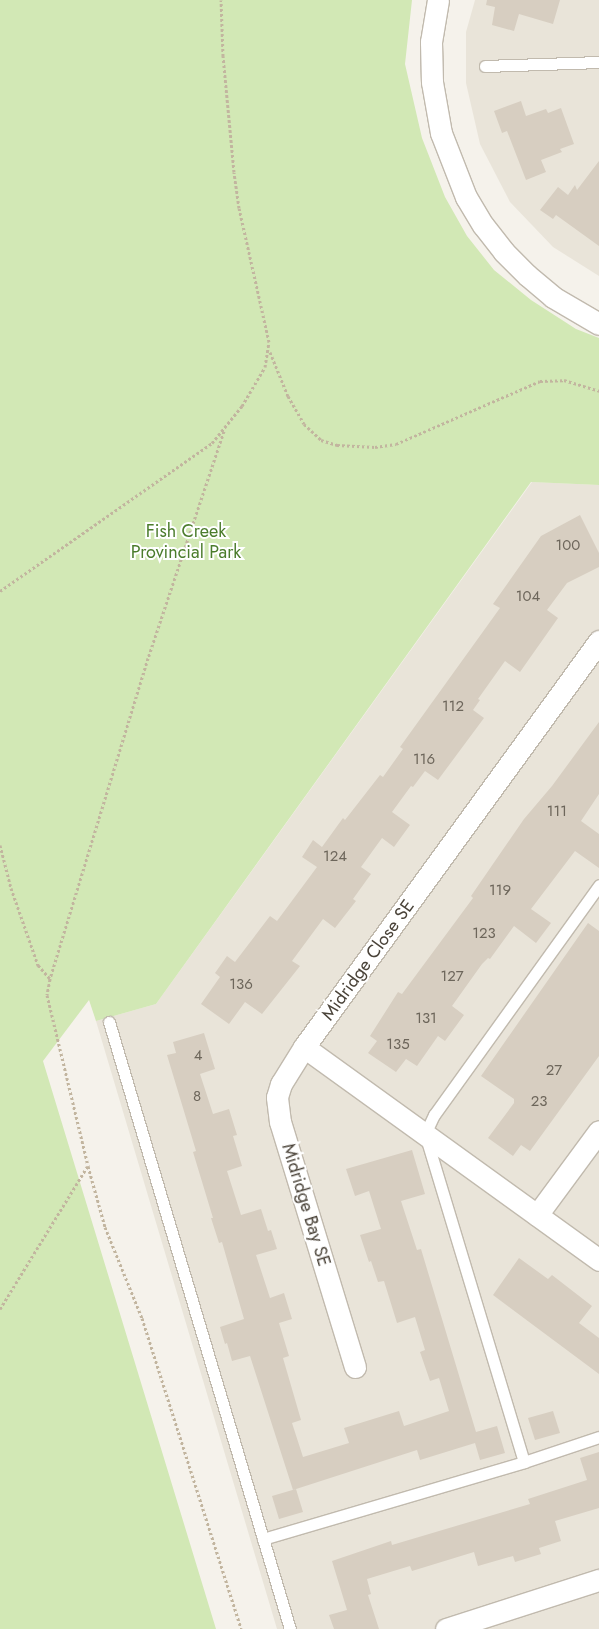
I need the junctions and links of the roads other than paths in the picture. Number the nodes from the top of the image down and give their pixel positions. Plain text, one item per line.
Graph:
1 (438, 0) edge
2 (599, 62) edge
3 (485, 66) dead end
4 (599, 324) edge
5 (599, 641) edge
6 (599, 885) edge
7 (109, 1022) dead end
8 (304, 1047) junction
9 (599, 1131) edge
10 (425, 1134) junction
11 (537, 1215) junction
12 (599, 1260) edge
13 (355, 1367) dead end
14 (599, 1436) edge
15 (524, 1462) junction
16 (263, 1539) junction
17 (599, 1580) edge
18 (290, 1629) edge
19 (446, 1629) edge

1 - 4 street
2 - 3 lane
5 - 8 street, Midridge Close SE
6 - 10 lane
7 - 16 lane
8 - 10 street
8 - 13 street, Midridge Bay SE
9 - 11 street
10 - 11 street
10 - 15 lane
11 - 12 street
14 - 15 lane
15 - 16 lane
16 - 18 lane
17 - 19 street

